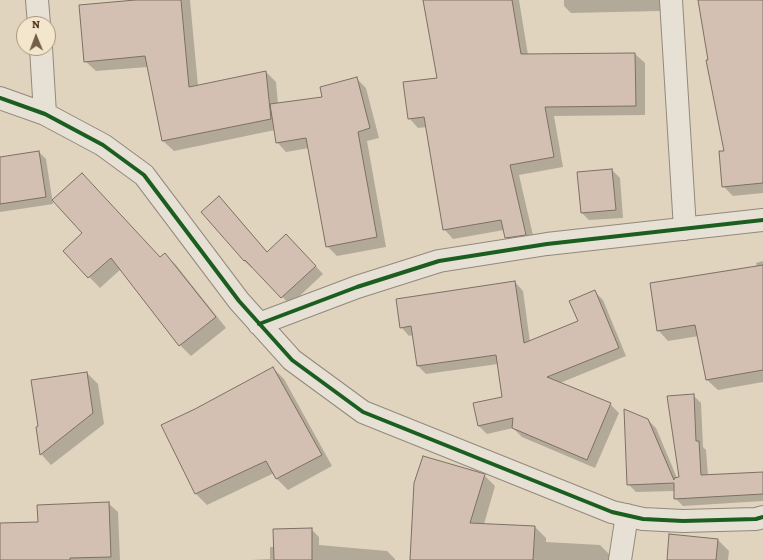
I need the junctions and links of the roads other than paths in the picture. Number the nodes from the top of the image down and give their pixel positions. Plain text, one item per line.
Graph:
1 (38, 0) edge
2 (670, 0) edge
3 (39, 16) edge
4 (41, 56) edge
5 (0, 98) edge
6 (45, 114) junction
7 (763, 220) edge
8 (685, 229) junction
9 (259, 324) junction
10 (627, 516) junction
11 (763, 517) edge
12 (620, 560) edge

1 - 3 street
2 - 8 street
4 - 6 street
5 - 6 street
6 - 9 street
7 - 8 street
8 - 9 street
9 - 10 street
10 - 11 street
10 - 12 street

